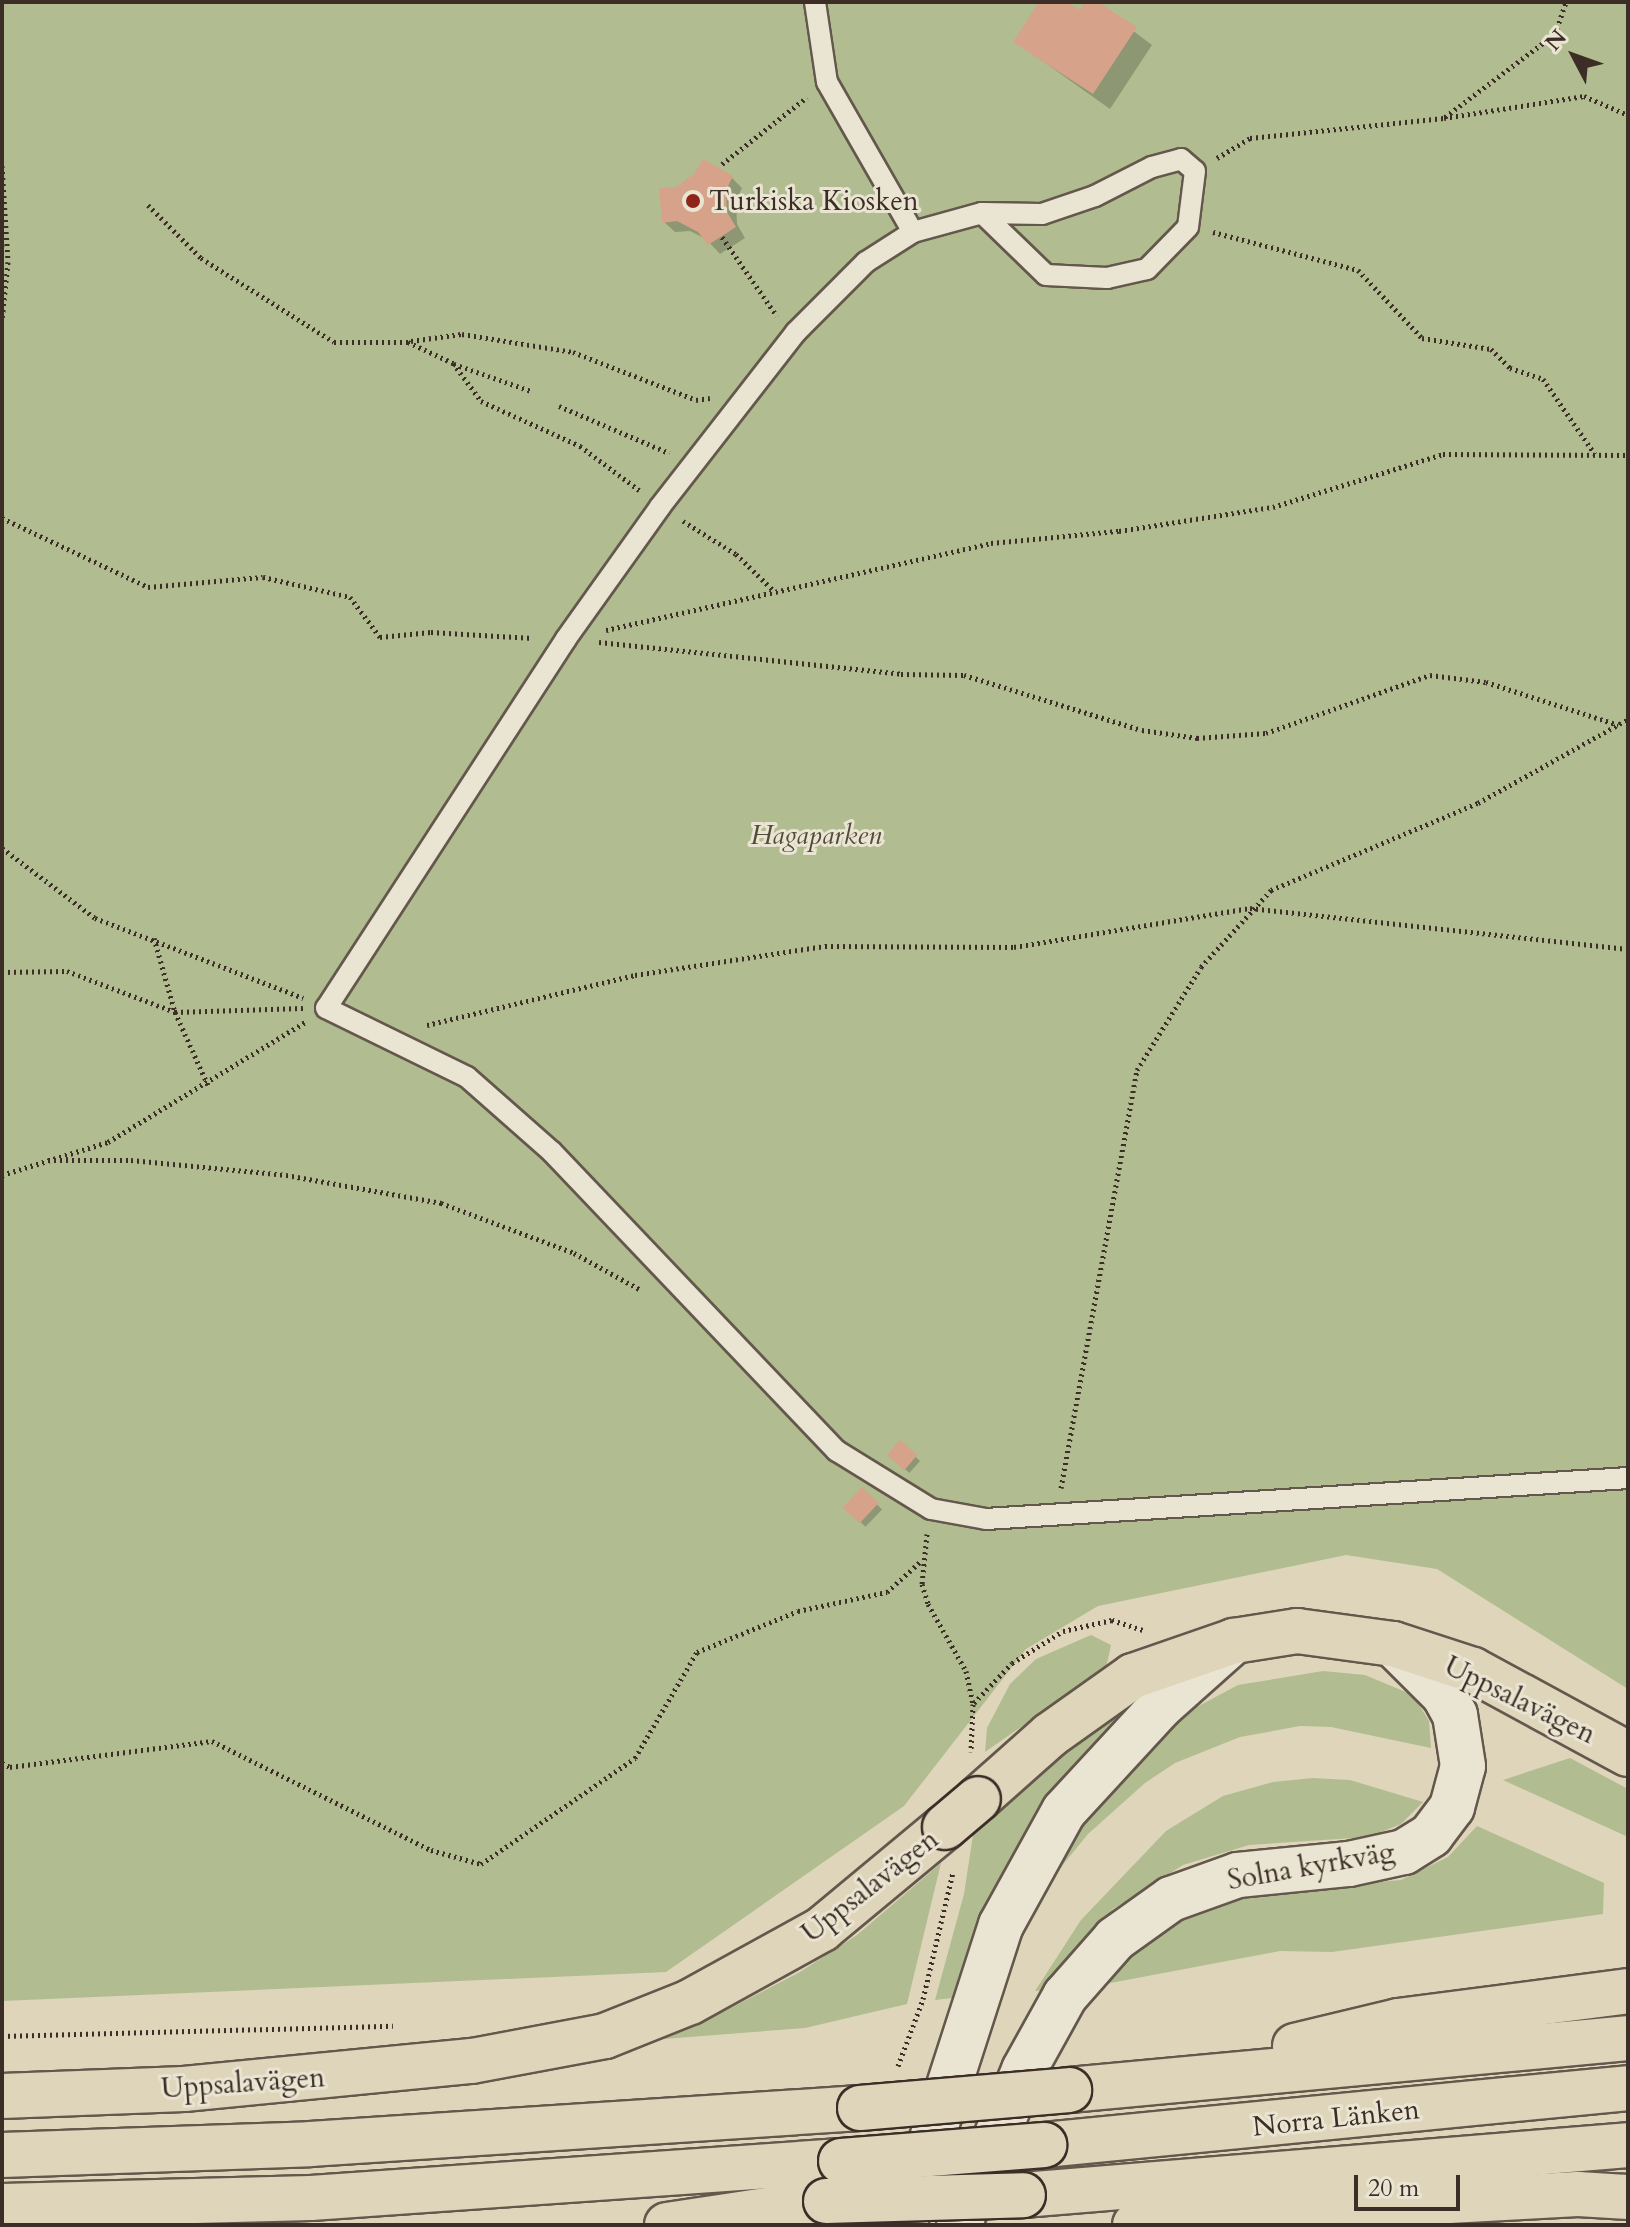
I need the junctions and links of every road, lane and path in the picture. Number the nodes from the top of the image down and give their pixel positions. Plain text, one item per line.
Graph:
1 (815, 2) edge
2 (1566, 2) edge
3 (827, 82) junction
4 (1628, 115) edge
5 (1444, 118) junction
6 (722, 164) dead end
7 (2, 166) edge
8 (1195, 171) junction
9 (148, 205) dead end
10 (982, 213) junction
11 (1188, 227) junction
12 (913, 232) junction
13 (722, 237) dead end
14 (2, 320) edge
15 (796, 332) junction
16 (408, 342) junction
17 (453, 363) junction
18 (531, 391) dead end
19 (747, 394) junction
20 (559, 406) dead end
21 (1596, 454) junction
22 (1628, 455) edge
23 (691, 464) junction
24 (660, 507) junction
25 (2, 518) edge
26 (773, 591) junction
27 (566, 639) junction
28 (1628, 719) edge
29 (1618, 725) junction
30 (2, 848) edge
31 (1250, 908) junction
32 (154, 937) junction
33 (1628, 949) edge
34 (2, 972) edge
35 (326, 1008) junction
36 (175, 1012) junction
37 (412, 1023) dead end
38 (208, 1085) junction
39 (48, 1160) junction
40 (2, 1175) edge
41 (653, 1296) dead end
42 (1628, 1478) edge
43 (931, 1509) junction
44 (1056, 1513) junction
45 (922, 1560) junction
46 (1234, 1641) junction
47 (1393, 1644) junction
48 (1628, 1754) edge
49 (2, 1763) edge
50 (974, 1781) junction
51 (950, 1845) junction
52 (1628, 1991) edge
53 (400, 2026) dead end
54 (2, 2036) edge
55 (1628, 2038) edge
56 (896, 2071) dead end
57 (1153, 2079) junction
58 (1628, 2088) edge
59 (2, 2096) edge
60 (1628, 2145) edge
61 (2, 2155) edge
62 (833, 2181) junction
63 (1628, 2197) edge
64 (2, 2206) edge
65 (1628, 2212) edge
66 (667, 2225) edge
67 (904, 2225) edge
68 (959, 2225) edge
69 (1135, 2225) edge
70 (1434, 2225) edge

1 - 3 lane
2 - 5 path
3 - 6 path
3 - 12 lane
4 - 5 path
5 - 8 path
7 - 14 path
8 - 10 lane
8 - 11 lane
9 - 16 path
10 - 11 lane
10 - 12 lane
11 - 21 path
12 - 15 lane
13 - 15 path
15 - 19 lane
16 - 17 path
16 - 19 path
17 - 18 path
17 - 24 path
19 - 23 lane
20 - 23 path
21 - 22 path
21 - 26 path
23 - 24 lane
24 - 26 path
24 - 27 lane
25 - 27 path
26 - 27 path
27 - 29 path
27 - 35 lane
28 - 29 path
29 - 31 path
30 - 32 path
31 - 33 path
31 - 37 path
31 - 44 path
32 - 35 path
32 - 36 path
34 - 36 path
35 - 36 path
35 - 38 path
35 - 43 lane
36 - 38 path
38 - 39 path
39 - 40 path
39 - 41 path
42 - 44 lane
43 - 44 lane
43 - 45 path
45 - 49 path
45 - 50 path
46 - 47 main road, Uppsalavägen
46 - 50 main road, Uppsalavägen
46 - 67 street
47 - 48 main road, Uppsalavägen
47 - 68 street, Solna kyrkväg
50 - 51 main road, Uppsalavägen, bridge
51 - 56 path
51 - 59 main road, Uppsalavägen
52 - 57 main road
53 - 54 path
55 - 57 main road, Norra Länken
57 - 61 main road, Norra Länken, bridge
58 - 62 main road, Norra Länken, bridge
60 - 62 main road, bridge
62 - 64 main road
62 - 66 main road
63 - 69 main road
65 - 70 main road

